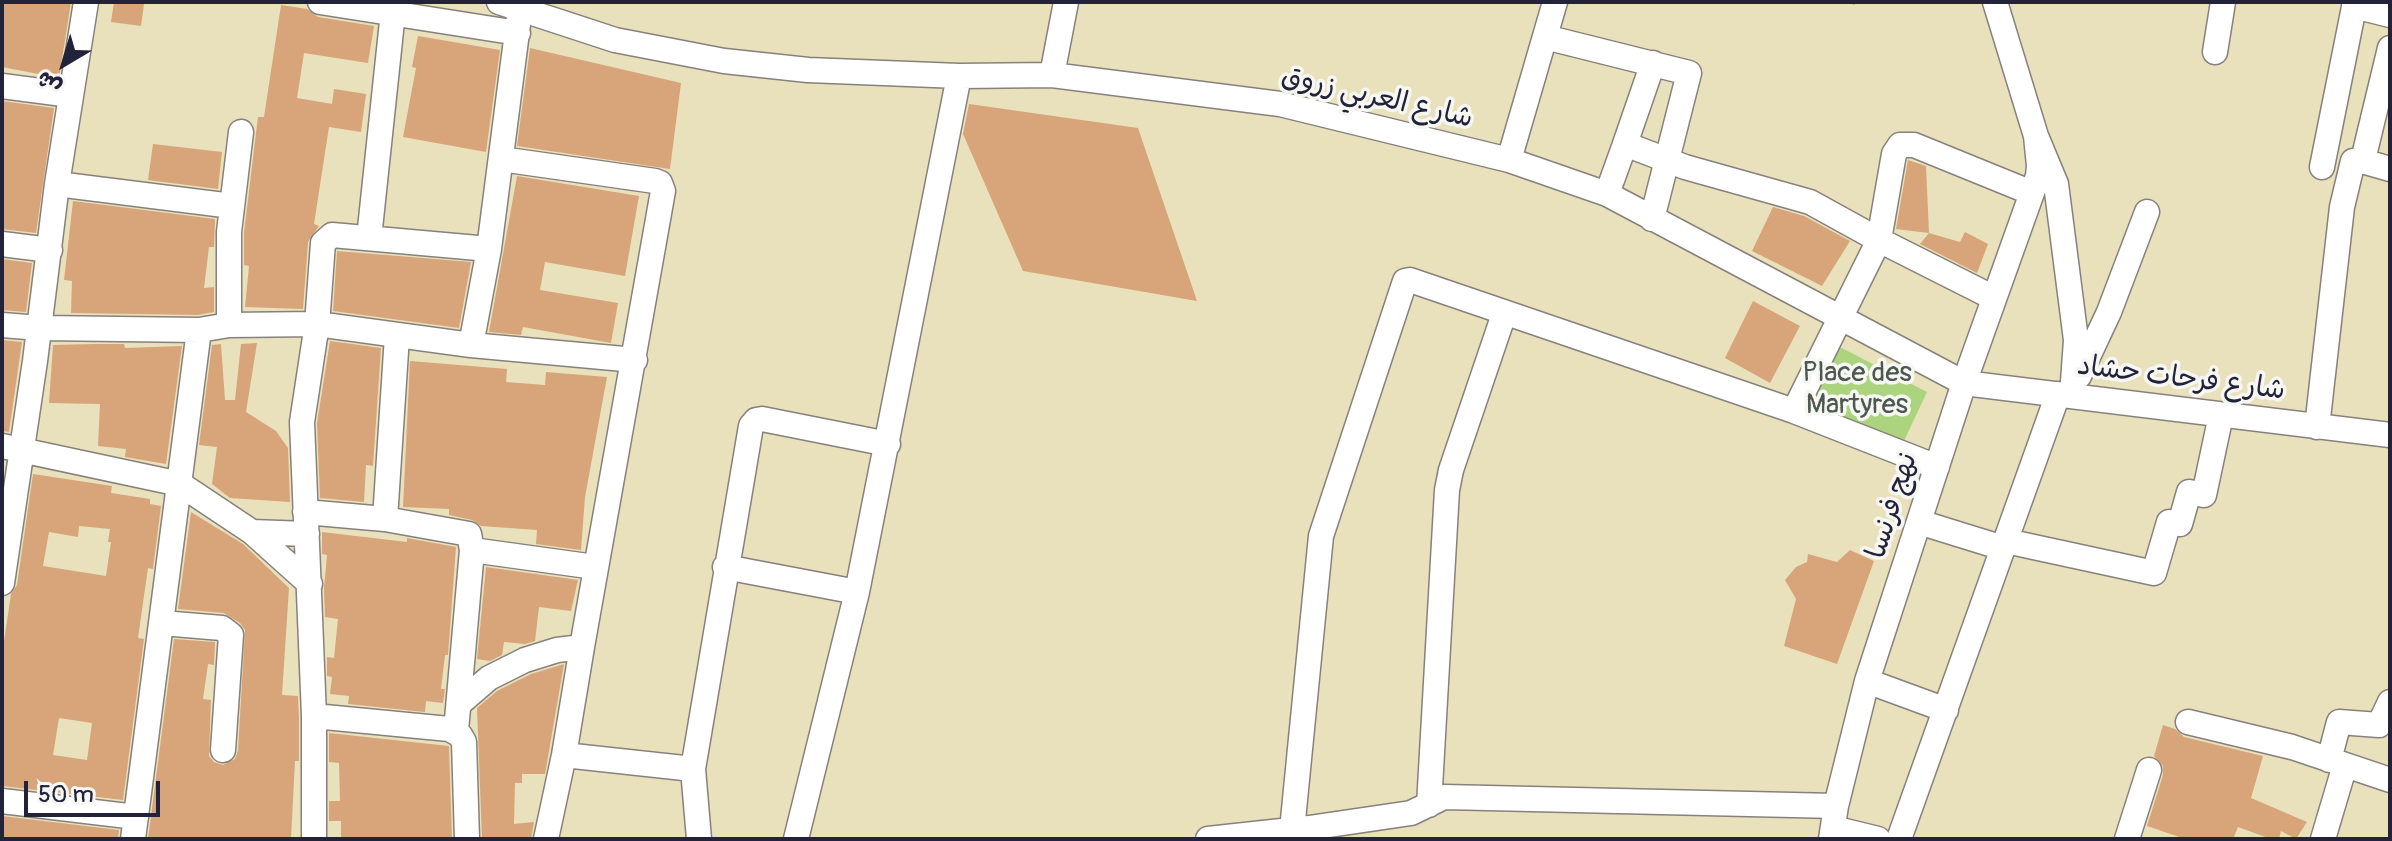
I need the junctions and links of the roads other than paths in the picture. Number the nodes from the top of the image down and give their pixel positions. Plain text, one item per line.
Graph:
1 (86, 2) edge
2 (320, 2) edge
3 (1066, 2) edge
4 (1555, 2) edge
5 (1995, 2) edge
6 (2223, 2) edge
7 (2354, 4) edge
8 (393, 12) junction
9 (512, 15) edge
10 (2390, 15) edge
11 (1545, 37) junction
12 (2390, 48) edge
13 (2215, 52) dead end
14 (1653, 63) junction
15 (1052, 75) junction
16 (959, 76) junction
17 (2, 86) edge
18 (71, 95) junction
19 (241, 132) dead end
20 (2036, 136) junction
21 (1625, 144) junction
22 (501, 159) junction
23 (1509, 160) junction
24 (1667, 160) junction
25 (2362, 161) junction
26 (2322, 167) dead end
27 (2390, 169) edge
28 (57, 184) junction
29 (2032, 193) junction
30 (1607, 194) junction
31 (232, 206) junction
32 (2147, 212) dead end
33 (1652, 219) junction
34 (369, 238) junction
35 (1879, 240) junction
36 (2, 244) edge
37 (489, 249) junction
38 (50, 250) junction
39 (1994, 298) junction
40 (1504, 314) junction
41 (1840, 318) junction
42 (317, 324) junction
43 (2, 325) edge
44 (229, 325) junction
45 (40, 328) junction
46 (199, 330) junction
47 (397, 336) junction
48 (471, 345) junction
49 (635, 360) junction
50 (1964, 383) junction
51 (2067, 393) junction
52 (1794, 411) junction
53 (2221, 415) junction
54 (2317, 427) junction
55 (2390, 435) edge
56 (888, 444) junction
57 (12, 448) edge
58 (1937, 467) junction
59 (180, 484) junction
60 (385, 519) junction
61 (1919, 522) junction
62 (306, 523) junction
63 (252, 532) junction
64 (2005, 545) junction
65 (472, 550) junction
66 (595, 567) junction
67 (725, 567) junction
68 (2, 583) edge
69 (310, 584) junction
70 (857, 592) junction
71 (162, 623) junction
72 (582, 647) junction
73 (1867, 681) junction
74 (2390, 702) edge
75 (460, 703) junction
76 (1946, 710) junction
77 (314, 716) junction
78 (2188, 722) dead end
79 (456, 731) junction
80 (223, 750) dead end
81 (564, 755) junction
82 (2337, 763) junction
83 (693, 769) junction
84 (2149, 770) dead end
85 (2390, 780) edge
86 (2, 801) edge
87 (1429, 805) junction
88 (1833, 825) edge
89 (135, 828) edge
90 (1303, 832) edge
91 (314, 839) edge
92 (467, 839) edge
93 (546, 839) edge
94 (699, 839) edge
95 (796, 839) edge
96 (1208, 839) edge
97 (1878, 839) edge
98 (1899, 839) edge
99 (2127, 839) edge
100 (2323, 839) edge

1 - 18 street
2 - 8 street
3 - 15 street
4 - 11 street
5 - 20 street
6 - 13 street
7 - 10 street
7 - 26 street
8 - 9 street
8 - 34 street
9 - 16 street, شارع العربي زروق
9 - 22 street
11 - 14 street
11 - 23 street
12 - 25 street
14 - 21 street
14 - 24 street
15 - 16 street, شارع العربي زروق
15 - 23 street, شارع العربي زروق
16 - 56 street
17 - 18 street
18 - 28 street
19 - 31 street
20 - 29 street, نهج فرنسا
20 - 51 street
21 - 24 street
21 - 30 street
22 - 37 street
22 - 49 street
23 - 30 street, شارع العربي زروق
24 - 33 street
24 - 35 street
25 - 27 street
25 - 54 street
28 - 31 street
28 - 38 street
29 - 35 street
29 - 39 street, نهج فرنسا
30 - 33 street, شارع العربي زروق
31 - 44 street
32 - 51 street
33 - 41 street, شارع العربي زروق
34 - 37 street
34 - 42 street
35 - 39 street
35 - 41 street
36 - 38 street
37 - 48 street
38 - 45 street
39 - 50 street, نهج فرنسا
40 - 52 street
40 - 87 street
40 - 90 street
41 - 50 street, شارع العربي زروق
41 - 52 street
42 - 44 street
42 - 47 street
42 - 62 street
43 - 45 street
44 - 46 street
45 - 46 street
45 - 57 street
46 - 59 street
47 - 48 street
47 - 60 street
48 - 49 street
49 - 66 street
50 - 51 street, شارع فرحات حشاد
50 - 58 street, نهج فرنسا
51 - 53 street, شارع فرحات حشاد
51 - 64 street
52 - 58 street
53 - 54 street, شارع فرحات حشاد
53 - 64 street
54 - 55 street, شارع فرحات حشاد
56 - 67 street
56 - 70 street
57 - 59 street
57 - 68 street
58 - 61 street, نهج فرنسا
59 - 63 street
59 - 71 street
60 - 62 street
60 - 65 street
61 - 64 street
61 - 73 street, نهج فرنسا
62 - 63 street
62 - 69 street
63 - 69 street
64 - 76 street
65 - 66 street
65 - 75 street
66 - 72 street
67 - 70 street
67 - 83 street
69 - 77 street
70 - 95 street
71 - 80 street
71 - 89 street
72 - 75 street
72 - 81 street
73 - 76 street
73 - 88 street, نهج فرنسا
74 - 82 street
75 - 79 street
76 - 98 street
77 - 79 street
77 - 91 street
78 - 82 street
79 - 92 street
81 - 83 street
81 - 93 street
82 - 85 street
82 - 100 street
83 - 94 street
84 - 99 street
86 - 89 street
87 - 88 street
87 - 90 street
88 - 97 street
90 - 96 street

